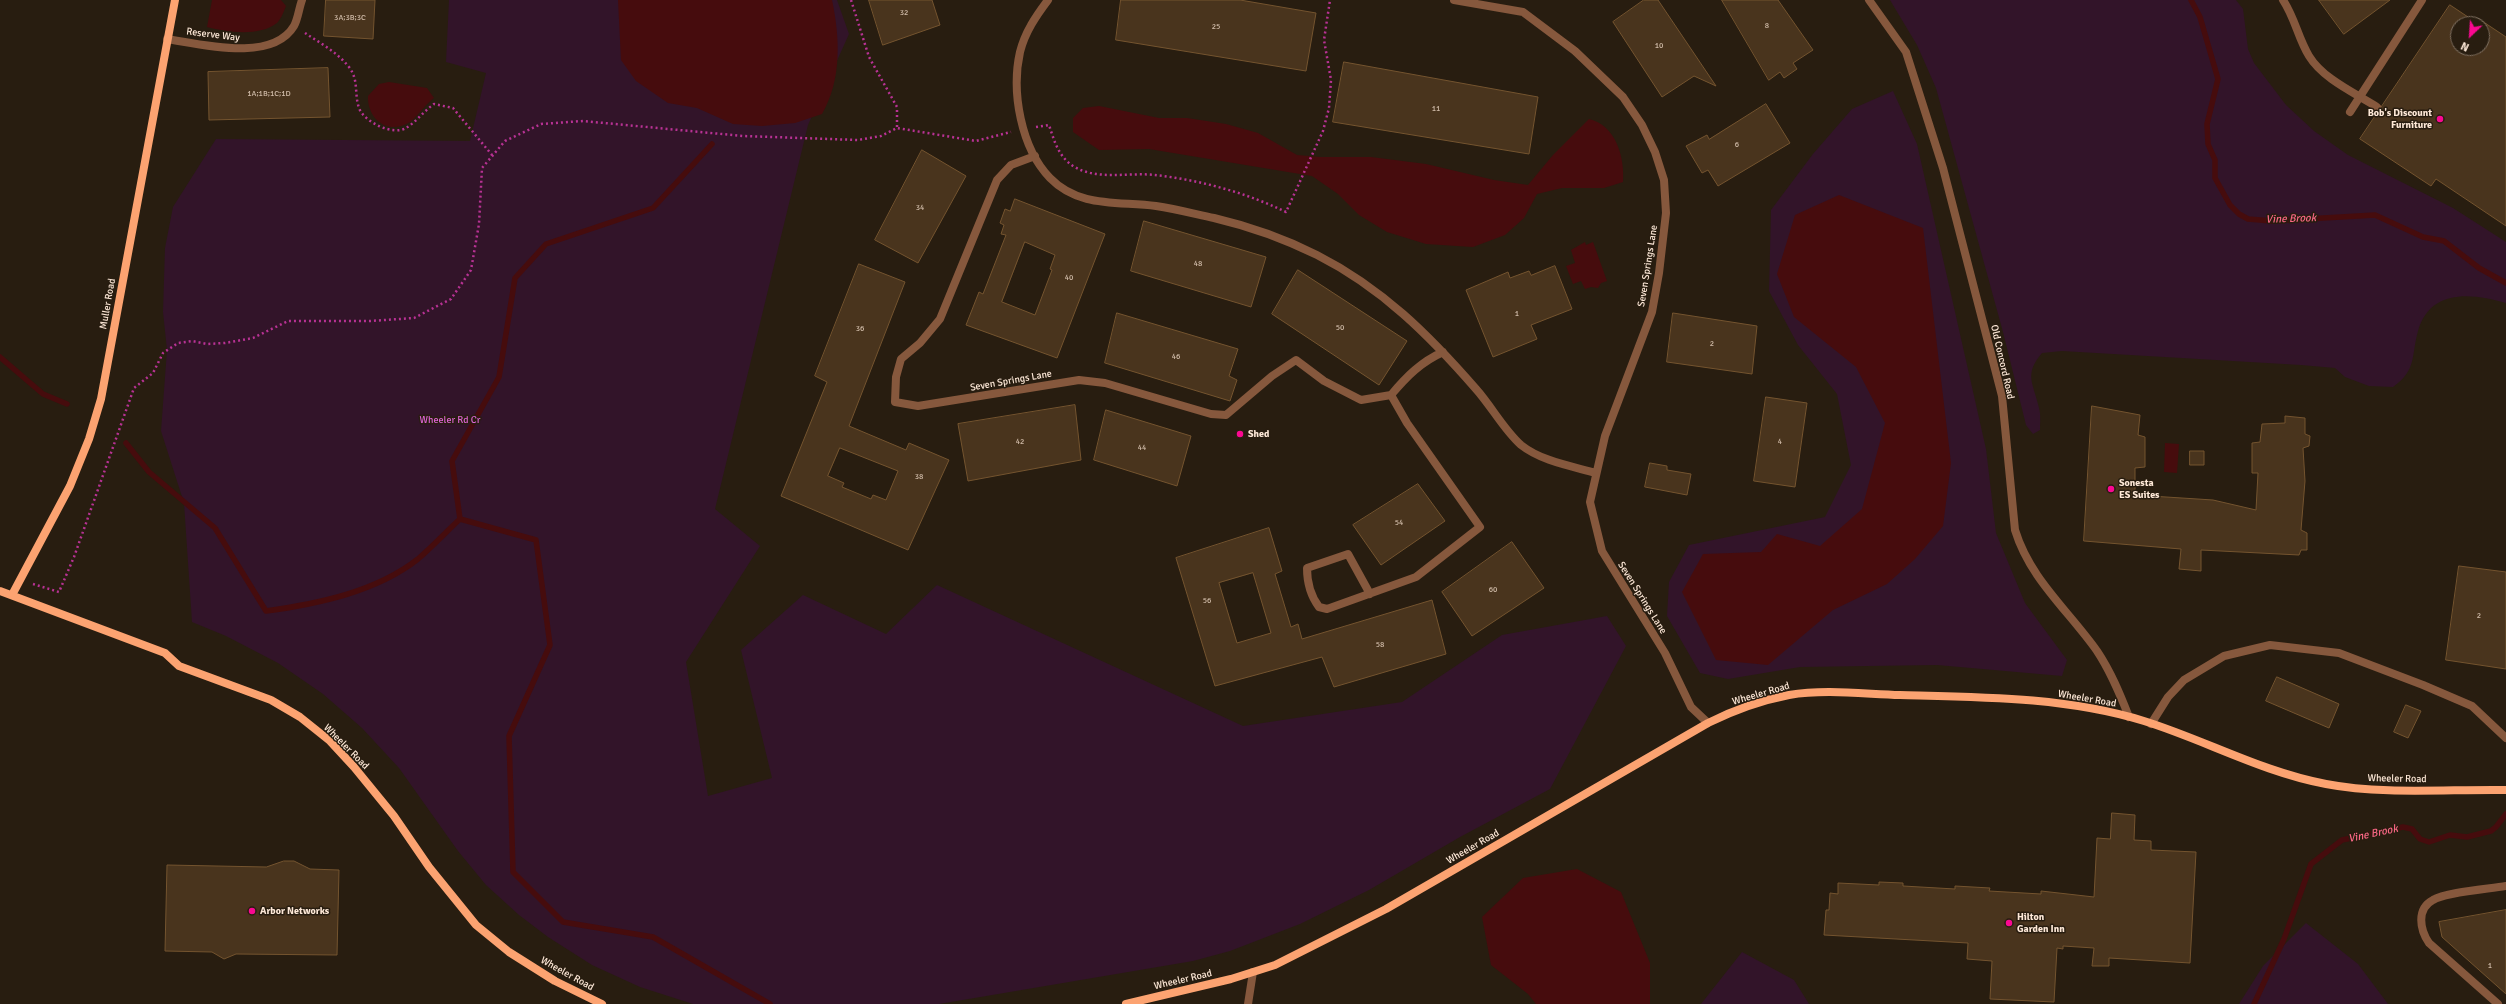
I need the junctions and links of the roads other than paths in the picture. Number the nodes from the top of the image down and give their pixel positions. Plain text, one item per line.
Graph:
1 (174, 0) edge
2 (302, 0) edge
3 (1048, 0) edge
4 (1454, 0) edge
5 (1869, 0) edge
6 (2283, 0) edge
7 (2422, 0) edge
8 (167, 39) junction
9 (2360, 96) junction
10 (2377, 107) dead end
11 (2350, 112) dead end
12 (1035, 156) junction
13 (1443, 352) junction
14 (1391, 395) junction
15 (1596, 473) junction
16 (0, 591) edge
17 (1370, 594) junction
18 (12, 595) junction
19 (2129, 717) junction
20 (1708, 723) junction
21 (2151, 724) junction
22 (2506, 738) edge
23 (2506, 790) edge
24 (2506, 886) edge
25 (1253, 972) junction
26 (602, 1004) edge
27 (1126, 1004) edge
28 (1248, 1004) edge
29 (2498, 1004) edge

1 - 8 main road, Muller Road
2 - 8 street, Reserve Way
3 - 12 street
4 - 15 street, Seven Springs Lane
5 - 19 street, Old Concord Road
6 - 9 street
7 - 9 street
8 - 18 main road, Muller Road
9 - 10 street
9 - 11 street
12 - 13 street
12 - 14 street, Seven Springs Lane
13 - 14 street
13 - 15 street
14 - 17 street
15 - 20 street, Seven Springs Lane
16 - 18 main road, Wheeler Road
17 - 17 street
18 - 26 main road, Wheeler Road
19 - 20 main road, Wheeler Road
19 - 21 main road, Wheeler Road
20 - 25 main road, Wheeler Road
21 - 22 street
21 - 23 main road, Wheeler Road
24 - 29 street
25 - 27 main road, Wheeler Road
25 - 28 street

